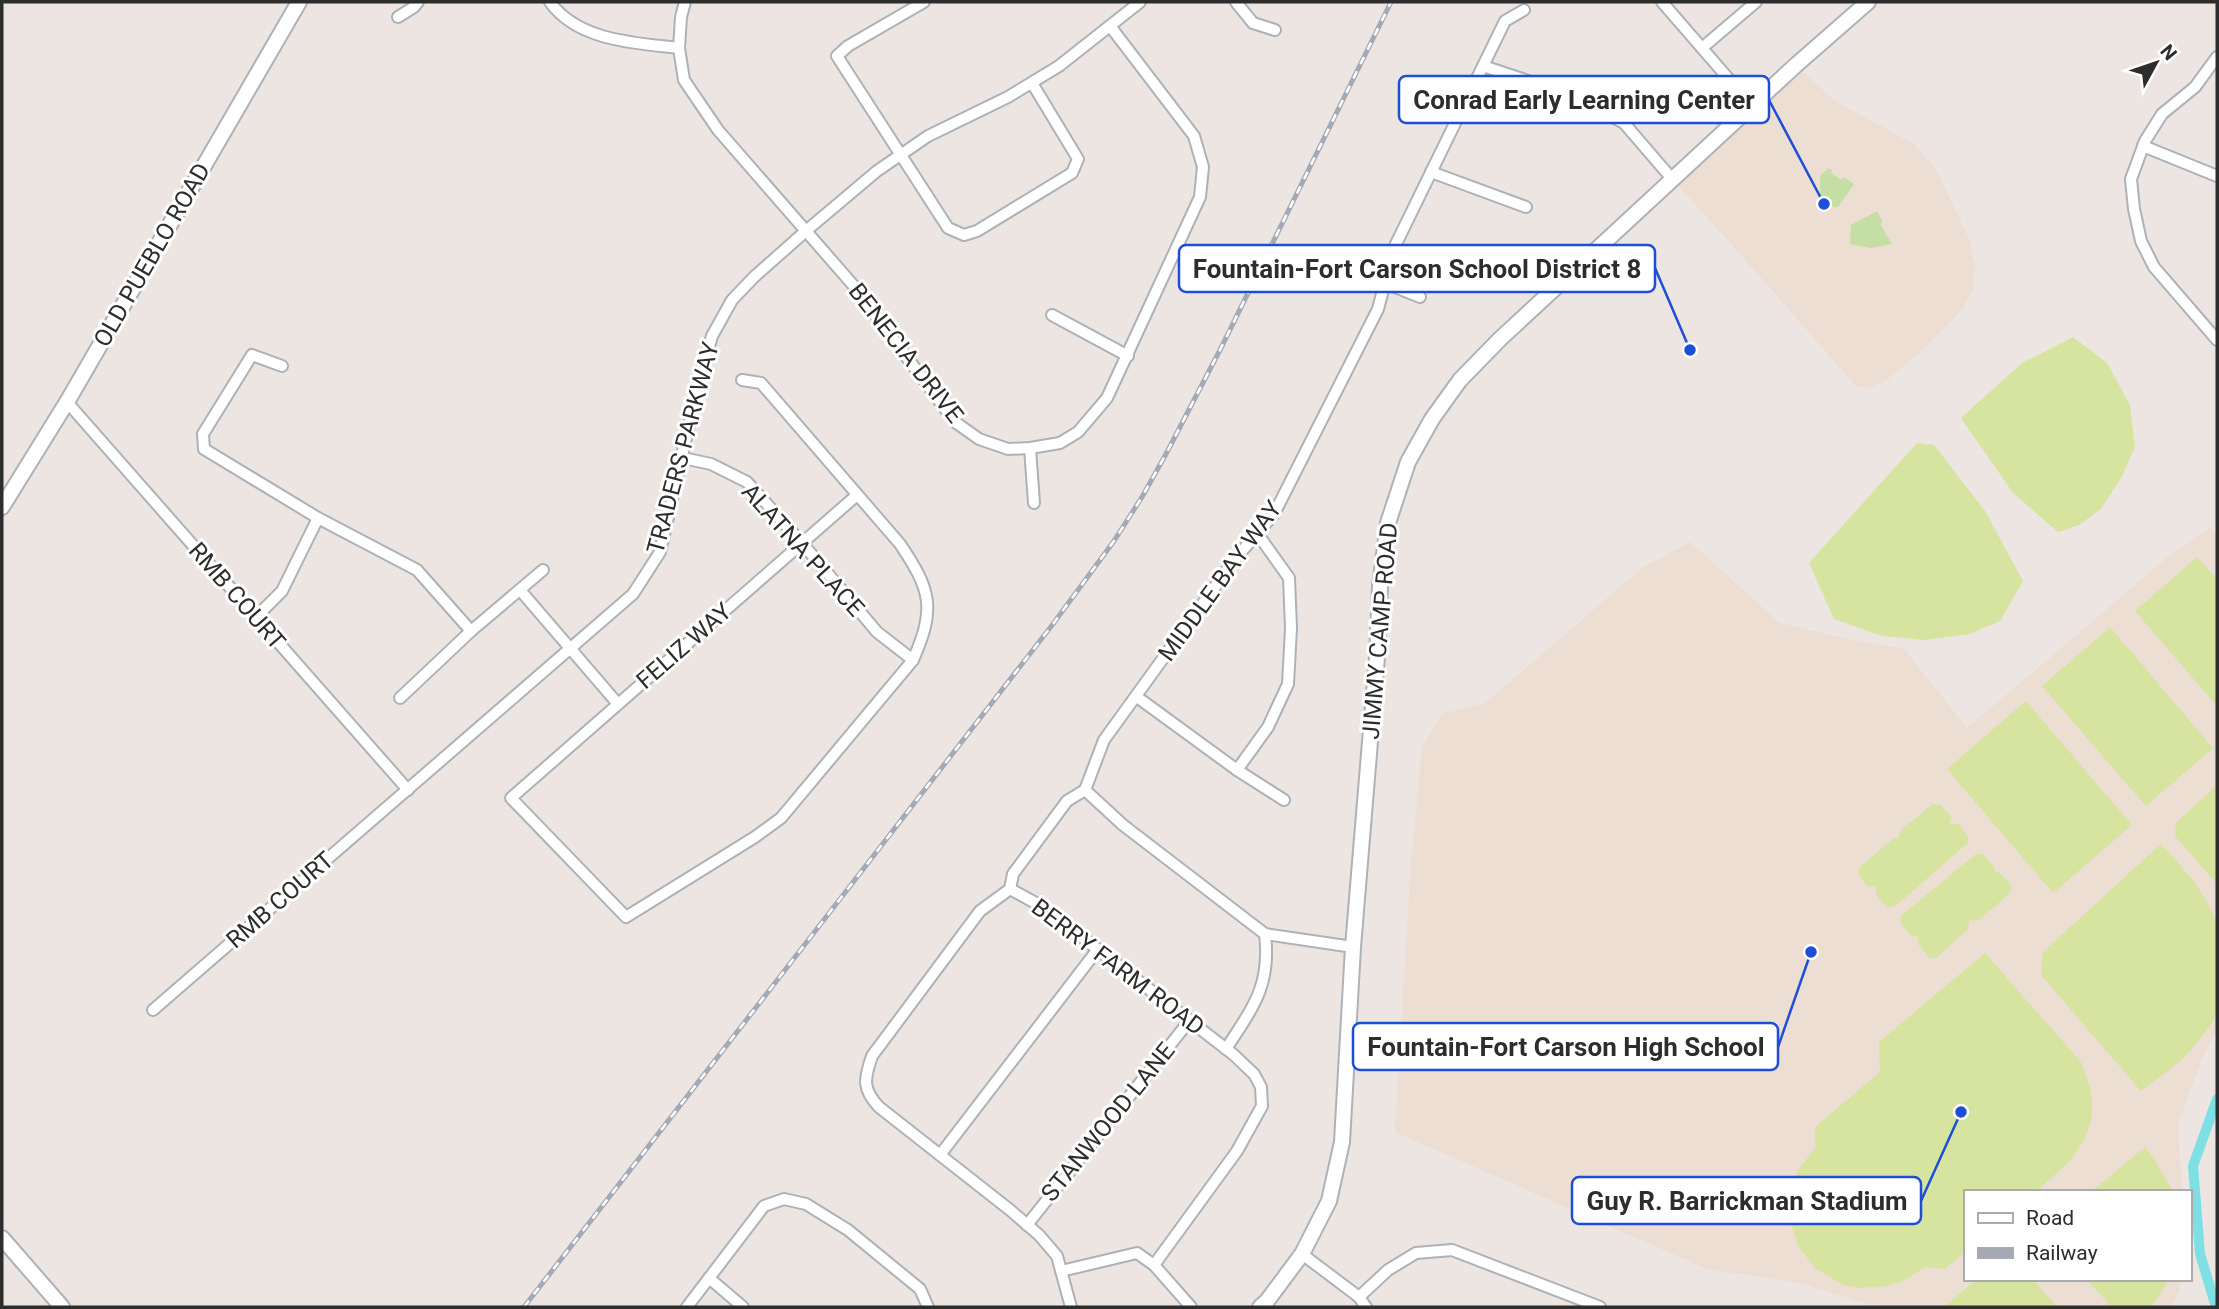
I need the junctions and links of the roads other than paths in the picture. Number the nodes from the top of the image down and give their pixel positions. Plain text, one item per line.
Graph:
1 (299, 2) edge
2 (418, 2) edge
3 (550, 2) edge
4 (685, 2) edge
5 (925, 2) edge
6 (1140, 2) edge
7 (1236, 2) edge
8 (1662, 2) edge
9 (1756, 2) edge
10 (1868, 2) edge
11 (1524, 10) dead end
12 (398, 17) dead end
13 (1110, 26) junction
14 (1275, 30) dead end
15 (679, 48) junction
16 (1702, 48) junction
17 (2217, 57) edge
18 (1483, 65) junction
19 (1032, 83) junction
20 (1753, 107) junction
21 (2143, 146) junction
22 (900, 155) junction
23 (1431, 172) junction
24 (2217, 176) edge
25 (1673, 180) junction
26 (1526, 206) dead end
27 (807, 230) junction
28 (1385, 283) junction
29 (1420, 297) dead end
30 (1052, 315) dead end
31 (2217, 340) edge
32 (1128, 356) junction
33 (282, 366) dead end
34 (742, 380) dead end
35 (67, 402) junction
36 (1030, 448) junction
37 (683, 458) junction
38 (857, 495) junction
39 (1034, 503) dead end
40 (2, 507) edge
41 (318, 518) junction
42 (1257, 533) junction
43 (802, 543) junction
44 (543, 570) dead end
45 (520, 590) junction
46 (256, 617) junction
47 (471, 631) junction
48 (571, 648) junction
49 (914, 660) junction
50 (1137, 697) junction
51 (400, 698) dead end
52 (618, 704) junction
53 (1237, 770) junction
54 (408, 790) junction
55 (1086, 790) junction
56 (1284, 800) dead end
57 (1010, 889) junction
58 (1265, 934) junction
59 (1353, 947) junction
60 (1098, 949) junction
61 (153, 1010) dead end
62 (1190, 1020) junction
63 (1226, 1049) junction
64 (940, 1155) junction
65 (784, 1185) dead end
66 (784, 1199) junction
67 (1027, 1225) junction
68 (2, 1238) edge
69 (1302, 1254) junction
70 (1154, 1265) junction
71 (1061, 1271) junction
72 (709, 1279) junction
73 (1359, 1297) junction
74 (62, 1307) edge
75 (687, 1307) edge
76 (743, 1307) edge
77 (928, 1307) edge
78 (1071, 1307) edge
79 (1191, 1307) edge
80 (1260, 1307) edge
81 (1366, 1307) edge
82 (1600, 1307) edge

1 - 35 street, OLD PUEBLO ROAD
2 - 12 street
3 - 15 street
4 - 15 street, BENECIA DRIVE
5 - 22 street
6 - 13 street, TRADERS PARKWAY
7 - 14 street
8 - 16 street
9 - 16 street
10 - 20 street, JIMMY CAMP ROAD
11 - 18 street, MIDDLE BAY WAY
13 - 19 street, TRADERS PARKWAY
13 - 32 street, BENECIA DRIVE
15 - 27 street, BENECIA DRIVE
16 - 20 street
17 - 21 street
18 - 23 street, MIDDLE BAY WAY
18 - 25 street
19 - 22 street, TRADERS PARKWAY
19 - 22 street
20 - 25 street, JIMMY CAMP ROAD
21 - 24 street
21 - 31 street
22 - 27 street, TRADERS PARKWAY
23 - 26 street
23 - 28 street, MIDDLE BAY WAY
25 - 59 street, JIMMY CAMP ROAD
27 - 36 street, BENECIA DRIVE
27 - 37 street, TRADERS PARKWAY
28 - 29 street
28 - 42 street, MIDDLE BAY WAY
30 - 32 street
32 - 36 street, BENECIA DRIVE
33 - 41 street
34 - 38 street
35 - 40 street, OLD PUEBLO ROAD
35 - 46 street, RMB COURT
36 - 39 street
37 - 43 street, ALATNA PLACE
37 - 48 street, TRADERS PARKWAY
38 - 43 street, FELIZ WAY
38 - 49 street
41 - 46 street
41 - 47 street
42 - 50 street, MIDDLE BAY WAY
42 - 53 street
43 - 49 street, ALATNA PLACE
43 - 52 street, FELIZ WAY
44 - 45 street
45 - 47 street
45 - 48 street
46 - 54 street, RMB COURT
47 - 51 street
48 - 52 street
48 - 54 street, TRADERS PARKWAY
49 - 52 street, FELIZ WAY
50 - 53 street
50 - 55 street, MIDDLE BAY WAY
53 - 56 street
54 - 61 street, RMB COURT
55 - 57 street
55 - 58 street
57 - 60 street, BERRY FARM ROAD
57 - 64 street, BERRY FARM ROAD
58 - 59 street
58 - 63 street
59 - 69 street, JIMMY CAMP ROAD
60 - 62 street, BERRY FARM ROAD
60 - 64 street
62 - 63 street, BERRY FARM ROAD
62 - 67 street, STANWOOD LANE
63 - 70 street, BERRY FARM ROAD
64 - 67 street, BERRY FARM ROAD
65 - 66 street
66 - 72 street
66 - 77 street
67 - 71 street, BERRY FARM ROAD
68 - 74 street
69 - 73 street
69 - 80 street, JIMMY CAMP ROAD
70 - 71 street
70 - 79 street
71 - 78 street, BERRY FARM ROAD
72 - 75 street
72 - 76 street
73 - 81 street
73 - 82 street

